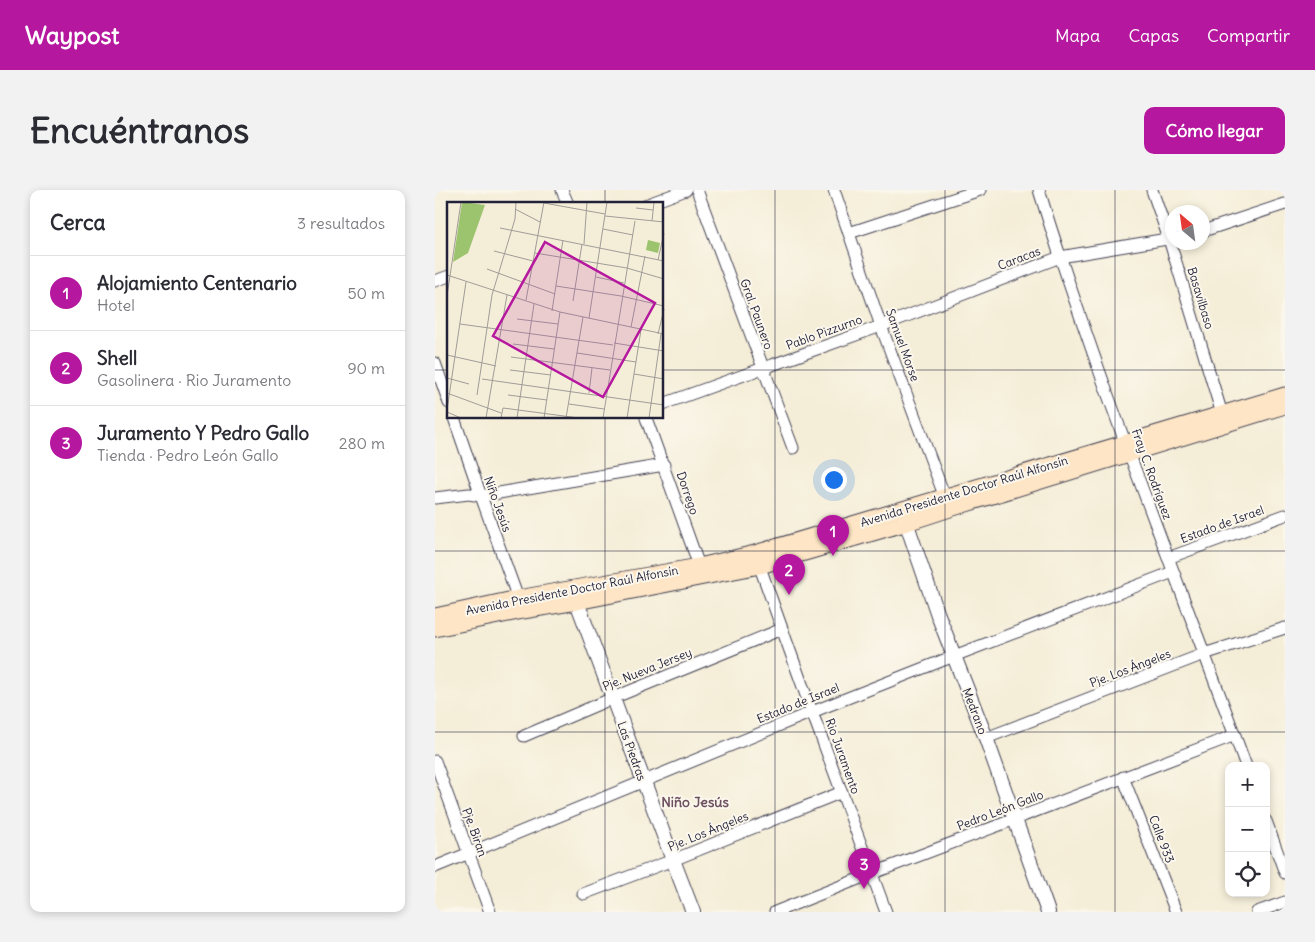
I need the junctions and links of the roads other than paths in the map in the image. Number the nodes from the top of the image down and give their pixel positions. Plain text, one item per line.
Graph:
1 (563, 190) edge
2 (686, 190) edge
3 (697, 190) edge
4 (833, 190) edge
5 (980, 190) edge
6 (1039, 190) edge
7 (1152, 190) edge
8 (567, 202) edge
9 (653, 202) edge
10 (1285, 204) edge
11 (1165, 224) edge
12 (1210, 229) edge
13 (849, 233) junction
14 (1165, 240) edge
15 (1174, 250) edge
16 (1060, 257) junction
17 (447, 277) edge
18 (435, 281) edge
19 (881, 326) junction
20 (435, 363) edge
21 (763, 369) junction
22 (1285, 395) edge
23 (447, 397) edge
24 (664, 404) edge
25 (1285, 406) edge
26 (1222, 414) junction
27 (454, 419) edge
28 (646, 419) edge
29 (793, 448) dead end
30 (1128, 449) junction
31 (664, 465) junction
32 (481, 496) junction
33 (435, 498) edge
34 (947, 502) junction
35 (1285, 515) edge
36 (904, 516) junction
37 (1168, 558) junction
38 (758, 560) junction
39 (701, 572) junction
40 (1173, 572) junction
41 (576, 595) junction
42 (520, 605) junction
43 (435, 616) edge
44 (1285, 628) edge
45 (435, 629) edge
46 (782, 629) junction
47 (1204, 654) junction
48 (955, 656) junction
49 (613, 698) junction
50 (812, 712) junction
51 (1235, 735) junction
52 (524, 736) dead end
53 (986, 738) junction
54 (435, 761) edge
55 (1245, 762) edge
56 (1123, 777) junction
57 (643, 781) junction
58 (842, 792) junction
59 (1014, 820) junction
60 (1270, 832) edge
61 (469, 854) junction
62 (673, 860) junction
63 (435, 867) edge
64 (1285, 873) edge
65 (871, 874) junction
66 (583, 894) dead end
67 (1285, 902) edge
68 (490, 912) edge
69 (693, 912) edge
70 (775, 912) edge
71 (886, 912) edge
72 (1048, 912) edge
73 (1176, 912) edge
74 (1257, 912) edge

1 - 8 street
2 - 9 street
3 - 21 street, Gral. Paunero
4 - 13 street, Samuel Morse
5 - 13 street
6 - 16 street, Fray C. Rodríguez
7 - 11 street, Basavilbaso
10 - 12 street
13 - 19 street, Samuel Morse
14 - 16 street, Caracas
15 - 26 street, Basavilbaso
16 - 19 street, Caracas
16 - 30 street, Fray C. Rodríguez
17 - 18 street
19 - 21 street, Pablo Pizzurno
19 - 34 street, Samuel Morse
20 - 23 street
21 - 24 street, Pablo Pizzurno
21 - 29 street, Gral. Paunero
22 - 26 main road, Avenida Presidente Doctor Raúl Alfonsín
25 - 30 main road, Avenida Presidente Doctor Raúl Alfonsín
26 - 30 main road, Avenida Presidente Doctor Raúl Alfonsín
27 - 32 street, Niño Jesús
28 - 31 street, Dorrego
30 - 34 main road, Avenida Presidente Doctor Raúl Alfonsín
30 - 37 street, Fray C. Rodríguez
31 - 32 street
31 - 39 street, Dorrego
32 - 33 street
32 - 42 street, Niño Jesús
34 - 36 main road, Avenida Presidente Doctor Raúl Alfonsín
35 - 37 street, Estado de Israel
36 - 38 main road, Avenida Presidente Doctor Raúl Alfonsín
36 - 48 street, Medrano
37 - 40 street, Fray C. Rodríguez
38 - 39 main road, Avenida Presidente Doctor Raúl Alfonsín
38 - 46 street, Rio Juramento
39 - 41 main road, Avenida Presidente Doctor Raúl Alfonsín
40 - 47 street, Fray C. Rodríguez
40 - 48 street, Estado de Israel
41 - 42 main road, Avenida Presidente Doctor Raúl Alfonsín
41 - 49 street, Las Piedras
42 - 43 main road, Avenida Presidente Doctor Raúl Alfonsín
42 - 45 main road, Avenida Presidente Doctor Raúl Alfonsín
44 - 47 street, Pje. Los Ángeles
46 - 49 street, Pje. Nueva Jersey
46 - 50 street, Rio Juramento
47 - 51 street, Fray C. Rodríguez
47 - 53 street, Pje. Los Ángeles
48 - 50 street, Estado de Israel
48 - 53 street, Medrano
49 - 52 street, Pje. Nueva Jersey
49 - 57 street, Las Piedras
50 - 57 street, Estado de Israel
50 - 58 street, Rio Juramento
51 - 55 street, Fray C. Rodríguez
51 - 56 street, Pedro León Gallo
53 - 59 street, Medrano
54 - 61 street, Pje. Biran
56 - 59 street, Pedro León Gallo
56 - 73 street, Calle 933
57 - 61 street, Estado de Israel
57 - 62 street, Las Piedras
58 - 62 street, Pje. Los Ángeles
58 - 65 street, Rio Juramento
59 - 65 street, Pedro León Gallo
59 - 72 street, Medrano
60 - 64 street
61 - 63 street, Estado de Israel
61 - 68 street, Pje. Biran
62 - 66 street, Pje. Los Ángeles
62 - 69 street, Las Piedras
65 - 70 street, Pedro León Gallo
65 - 71 street, Rio Juramento
67 - 74 street

